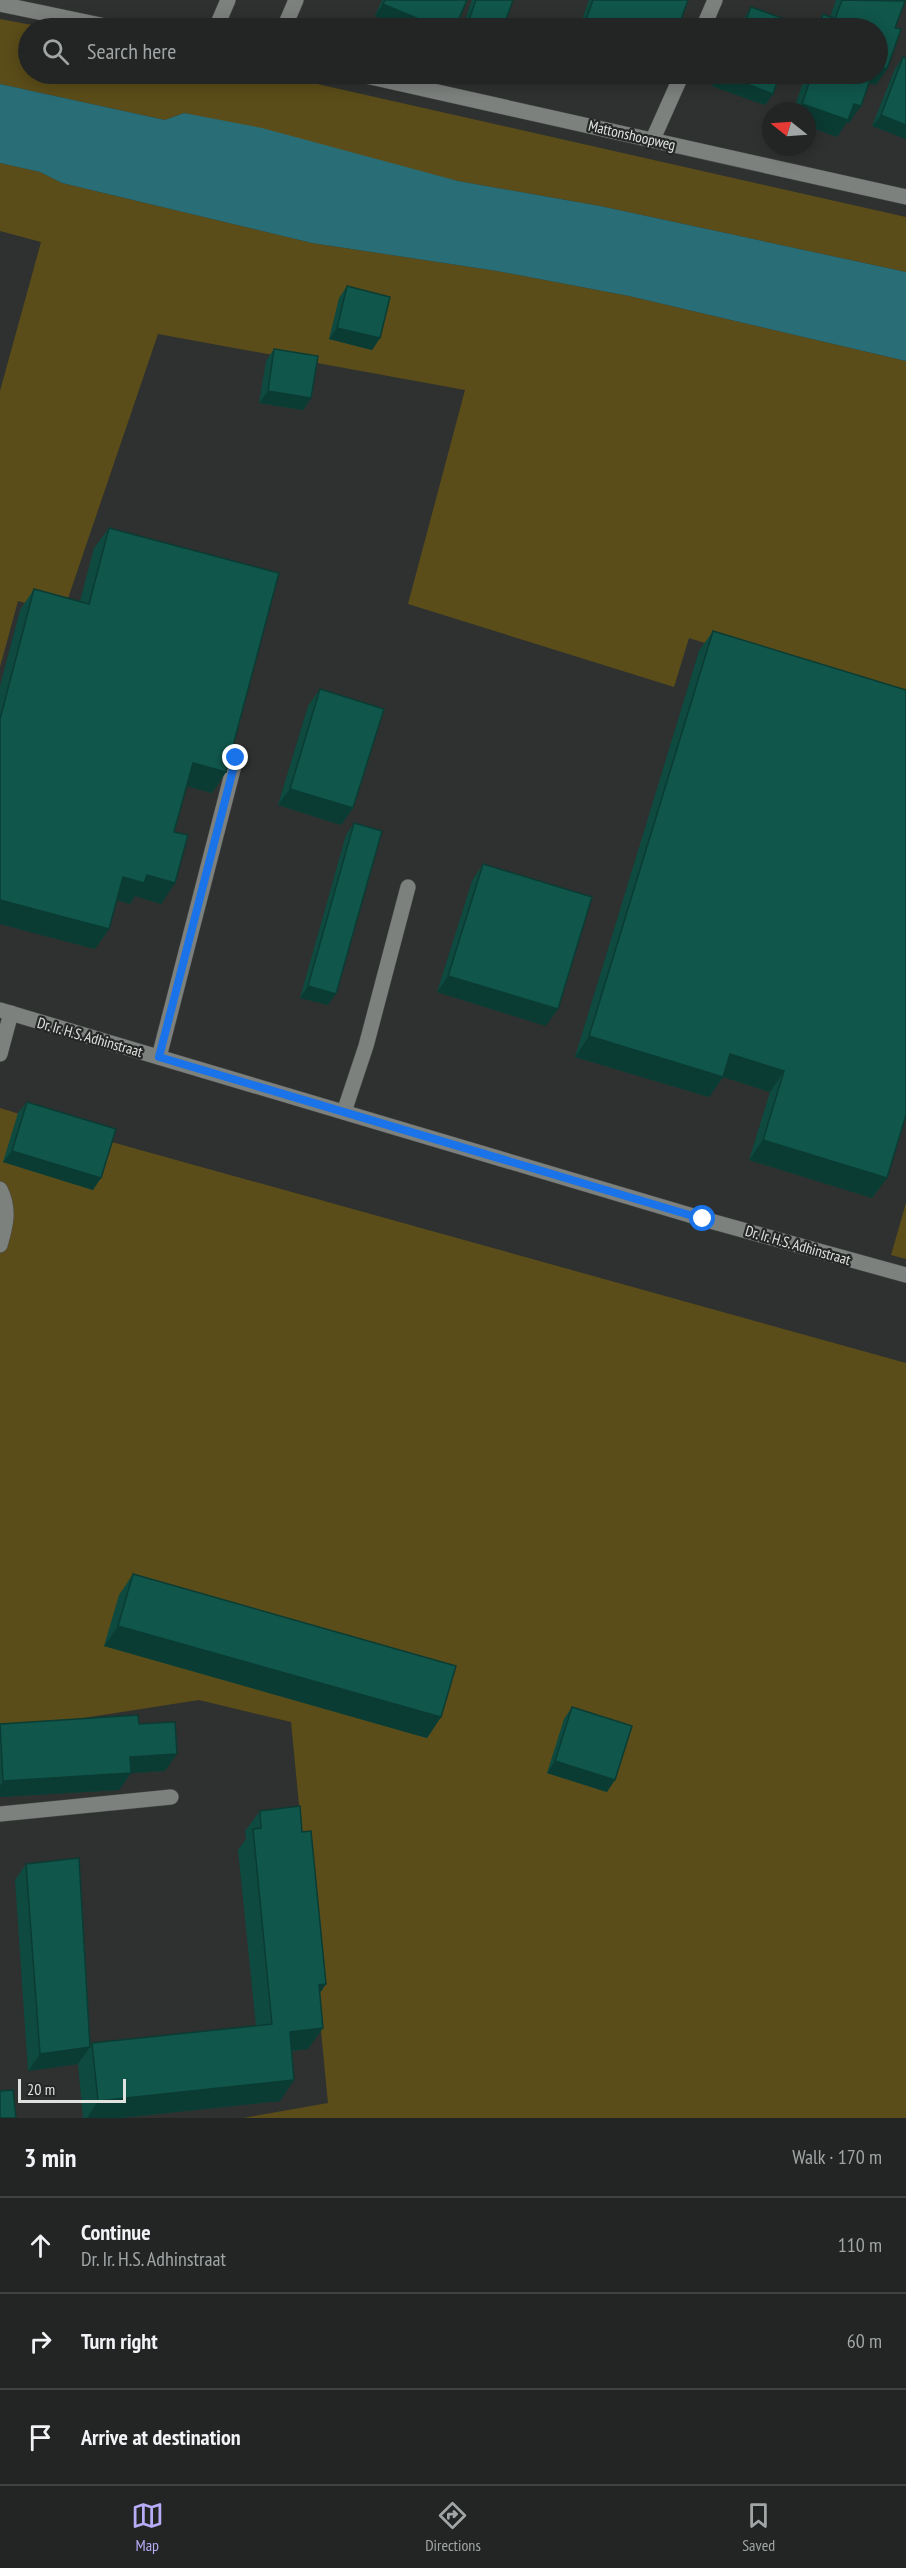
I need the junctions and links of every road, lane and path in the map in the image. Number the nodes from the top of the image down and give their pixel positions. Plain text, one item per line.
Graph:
1 (228, 0) edge
2 (296, 0) edge
3 (715, 0) edge
4 (0, 4) edge
5 (39, 5) edge
6 (82, 18) edge
7 (220, 18) edge
8 (288, 18) edge
9 (707, 18) edge
10 (403, 84) edge
11 (678, 84) edge
12 (653, 139) junction
13 (906, 197) edge
14 (236, 758) edge
15 (408, 887) dead end
16 (5, 1012) edge
17 (0, 1054) edge
18 (159, 1057) junction
19 (344, 1112) junction
20 (0, 1190) edge
21 (0, 1245) edge
22 (906, 1275) edge
23 (171, 1797) dead end
24 (0, 1814) edge

1 - 7 street
2 - 8 street
3 - 9 street
4 - 5 street
5 - 6 street
10 - 12 street, Mattonshoopweg
11 - 12 street
12 - 13 street, Mattonshoopweg
14 - 18 street
15 - 19 street
16 - 17 street
16 - 18 street, Dr. Ir. H.S. Adhinstraat
18 - 19 street, Dr. Ir. H.S. Adhinstraat
19 - 22 street, Dr. Ir. H.S. Adhinstraat
20 - 21 street
23 - 24 street

